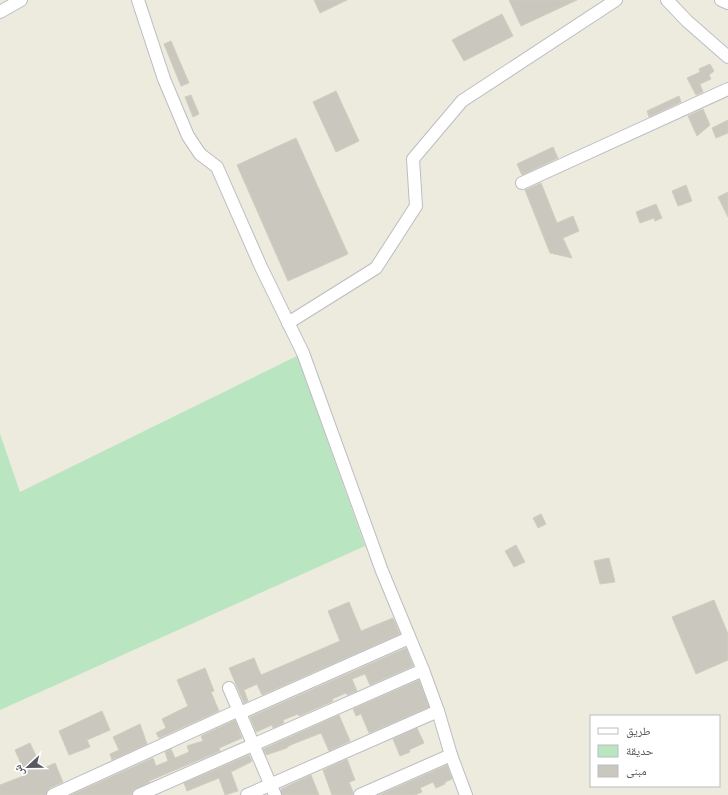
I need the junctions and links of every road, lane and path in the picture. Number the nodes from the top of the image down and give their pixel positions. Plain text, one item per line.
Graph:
1 (21, 0) edge
2 (138, 0) edge
3 (616, 0) edge
4 (667, 0) edge
5 (721, 0) edge
6 (728, 3) edge
7 (0, 12) edge
8 (728, 57) edge
9 (728, 89) edge
10 (522, 183) dead end
11 (288, 323) junction
12 (409, 638) junction
13 (423, 670) junction
14 (230, 688) dead end
15 (438, 711) junction
16 (240, 712) junction
17 (254, 745) junction
18 (451, 755) junction
19 (80, 790) edge
20 (273, 790) edge
21 (53, 795) edge
22 (139, 795) edge
23 (247, 795) edge
24 (360, 795) edge
25 (466, 795) edge

1 - 7 street
2 - 11 street
3 - 11 street
4 - 8 street
5 - 6 street
9 - 10 street
11 - 12 street
12 - 13 street
12 - 16 street
13 - 15 street
13 - 17 street
14 - 16 street
15 - 18 street
15 - 20 street
16 - 17 street
16 - 19 street
17 - 20 street
17 - 22 street
18 - 24 street
18 - 25 street
19 - 21 street
20 - 23 street

